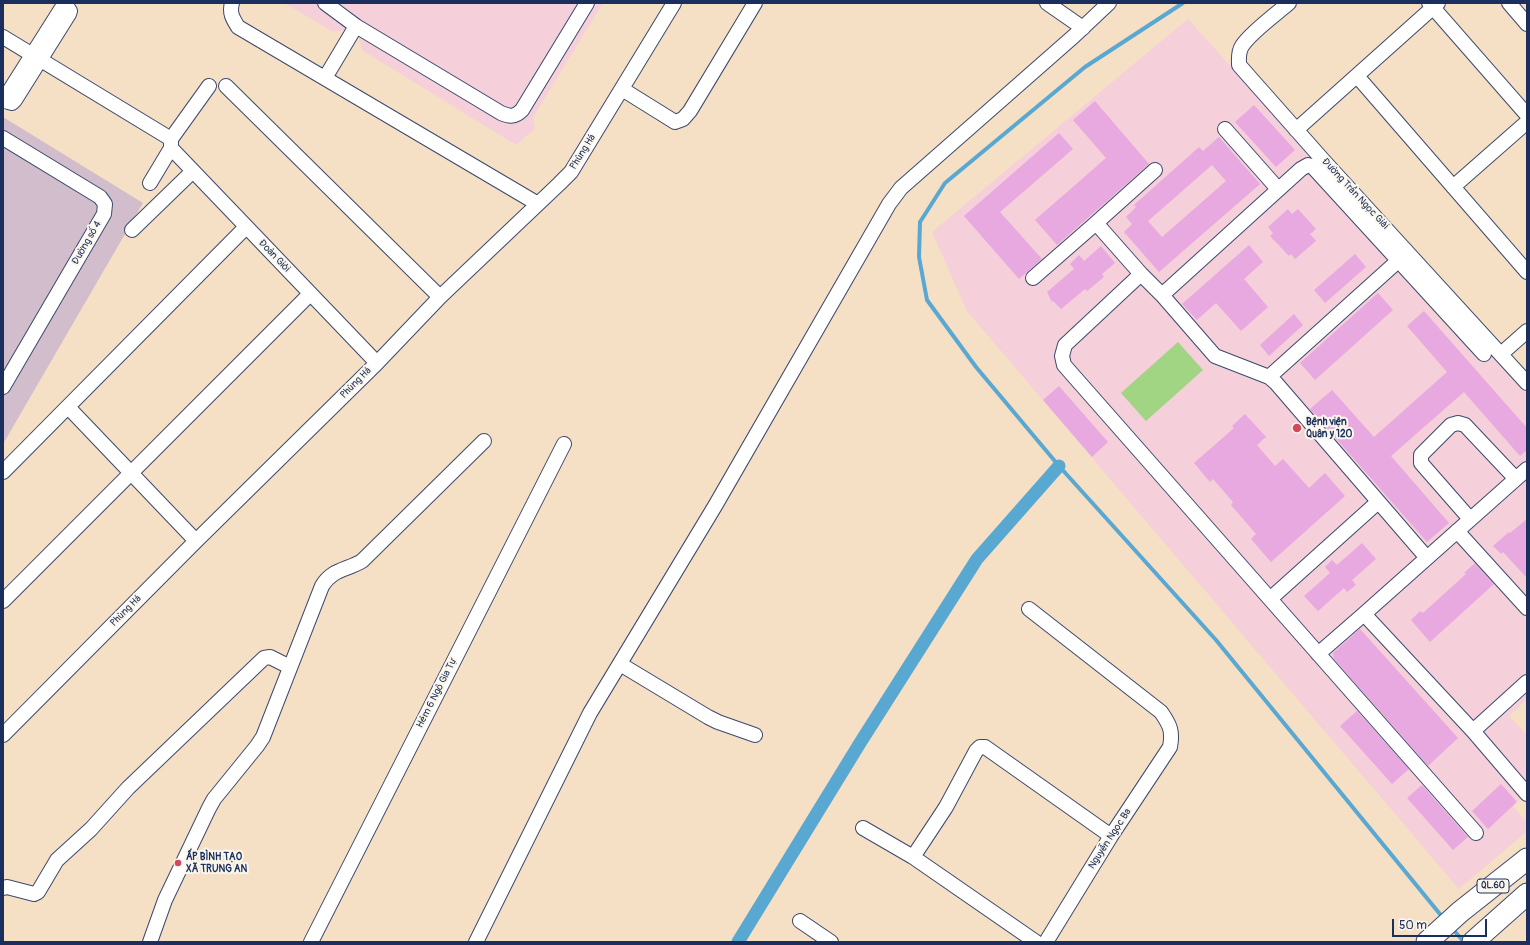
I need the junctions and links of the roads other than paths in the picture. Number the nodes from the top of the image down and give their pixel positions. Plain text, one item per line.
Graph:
1 (232, 3) edge
2 (325, 3) edge
3 (587, 3) edge
4 (674, 3) edge
5 (755, 3) edge
6 (1047, 3) edge
7 (1109, 3) edge
8 (1288, 3) edge
9 (1509, 3) edge
10 (1433, 4) edge
11 (1527, 24) edge
12 (356, 26) junction
13 (1083, 28) junction
14 (3, 37) edge
15 (1357, 76) junction
16 (325, 78) junction
17 (209, 86) dead end
18 (226, 86) dead end
19 (622, 89) junction
20 (1527, 115) edge
21 (1527, 122) edge
22 (1225, 129) dead end
23 (1296, 130) junction
24 (3, 138) edge
25 (171, 144) junction
26 (1155, 170) dead end
27 (193, 171) junction
28 (150, 183) dead end
29 (1453, 187) junction
30 (1278, 189) junction
31 (538, 204) junction
32 (1096, 223) junction
33 (246, 227) junction
34 (132, 230) dead end
35 (1399, 260) junction
36 (1527, 272) edge
37 (1141, 274) junction
38 (1033, 278) dead end
39 (310, 294) junction
40 (1162, 295) junction
41 (440, 298) junction
42 (1527, 331) edge
43 (1484, 354) dead end
44 (1501, 354) junction
45 (377, 363) junction
46 (1269, 377) junction
47 (1527, 383) edge
48 (3, 387) edge
49 (68, 407) junction
50 (484, 441) dead end
51 (564, 444) dead end
52 (1527, 469) edge
53 (3, 472) edge
54 (132, 473) junction
55 (1516, 479) junction
56 (1378, 502) junction
57 (1470, 519) junction
58 (1457, 531) junction
59 (196, 541) junction
60 (1427, 558) junction
61 (1270, 599) junction
62 (3, 601) edge
63 (1527, 608) edge
64 (1029, 609) dead end
65 (1364, 614) junction
66 (1318, 654) junction
67 (625, 666) junction
68 (290, 667) junction
69 (1527, 682) edge
70 (693, 700) dead end
71 (1473, 731) junction
72 (3, 735) edge
73 (755, 735) dead end
74 (1527, 794) edge
75 (863, 828) dead end
76 (1476, 833) dead end
77 (1110, 836) junction
78 (913, 857) junction
79 (1527, 859) edge
80 (3, 888) edge
81 (1527, 894) edge
82 (800, 921) dead end
83 (1475, 940) edge
84 (152, 941) edge
85 (311, 942) edge
86 (476, 942) edge
87 (831, 942) edge
88 (1036, 942) edge
89 (1046, 942) edge
90 (1427, 942) edge

1 - 16 street
2 - 12 street
3 - 12 street
4 - 19 street, Phùng Há
5 - 19 street
6 - 13 street
7 - 13 street
8 - 23 street, Đường Trần Ngọc Giải
9 - 11 street
10 - 15 street
10 - 20 street
12 - 16 street
13 - 67 street
14 - 25 street, Đoàn Giỏi
15 - 23 street
15 - 29 street
16 - 31 street
17 - 25 street
18 - 41 street
19 - 31 street, Phùng Há
21 - 29 street
22 - 30 street
23 - 44 street, Đường Trần Ngọc Giải
24 - 48 street, Đường số 4
25 - 27 street, Đoàn Giỏi
25 - 28 street
26 - 32 street
27 - 33 street, Đoàn Giỏi
27 - 34 street
29 - 36 street
30 - 35 street
30 - 40 street
31 - 41 street, Phùng Há
32 - 37 street
32 - 38 street
33 - 39 street, Đoàn Giỏi
33 - 49 street
35 - 43 street
35 - 46 street
37 - 40 street
37 - 61 street
39 - 45 street, Đoàn Giỏi
39 - 54 street
40 - 46 street
41 - 45 street, Phùng Há
42 - 44 street
44 - 47 street, Đường Trần Ngọc Giải
45 - 59 street, Phùng Há
46 - 56 street
49 - 53 street
49 - 54 street
50 - 68 street
51 - 85 street, Hẻm 6 Ngô Gia Tự
52 - 55 street
54 - 59 street
54 - 62 street
55 - 57 street
55 - 57 street
56 - 60 street
56 - 61 street
57 - 58 street
58 - 60 street
58 - 63 street
59 - 72 street, Phùng Há
60 - 65 street
61 - 66 street
64 - 77 street, Nguyễn Ngọc Ba
65 - 66 street
65 - 71 street
66 - 76 street
67 - 70 street
67 - 73 street
67 - 86 street
68 - 80 street
68 - 84 street
69 - 71 street
71 - 74 street
75 - 78 street
77 - 78 street
77 - 89 street, Nguyễn Ngọc Ba
78 - 88 street
79 - 90 highway, QL.60
81 - 83 highway, QL.60
82 - 87 street

